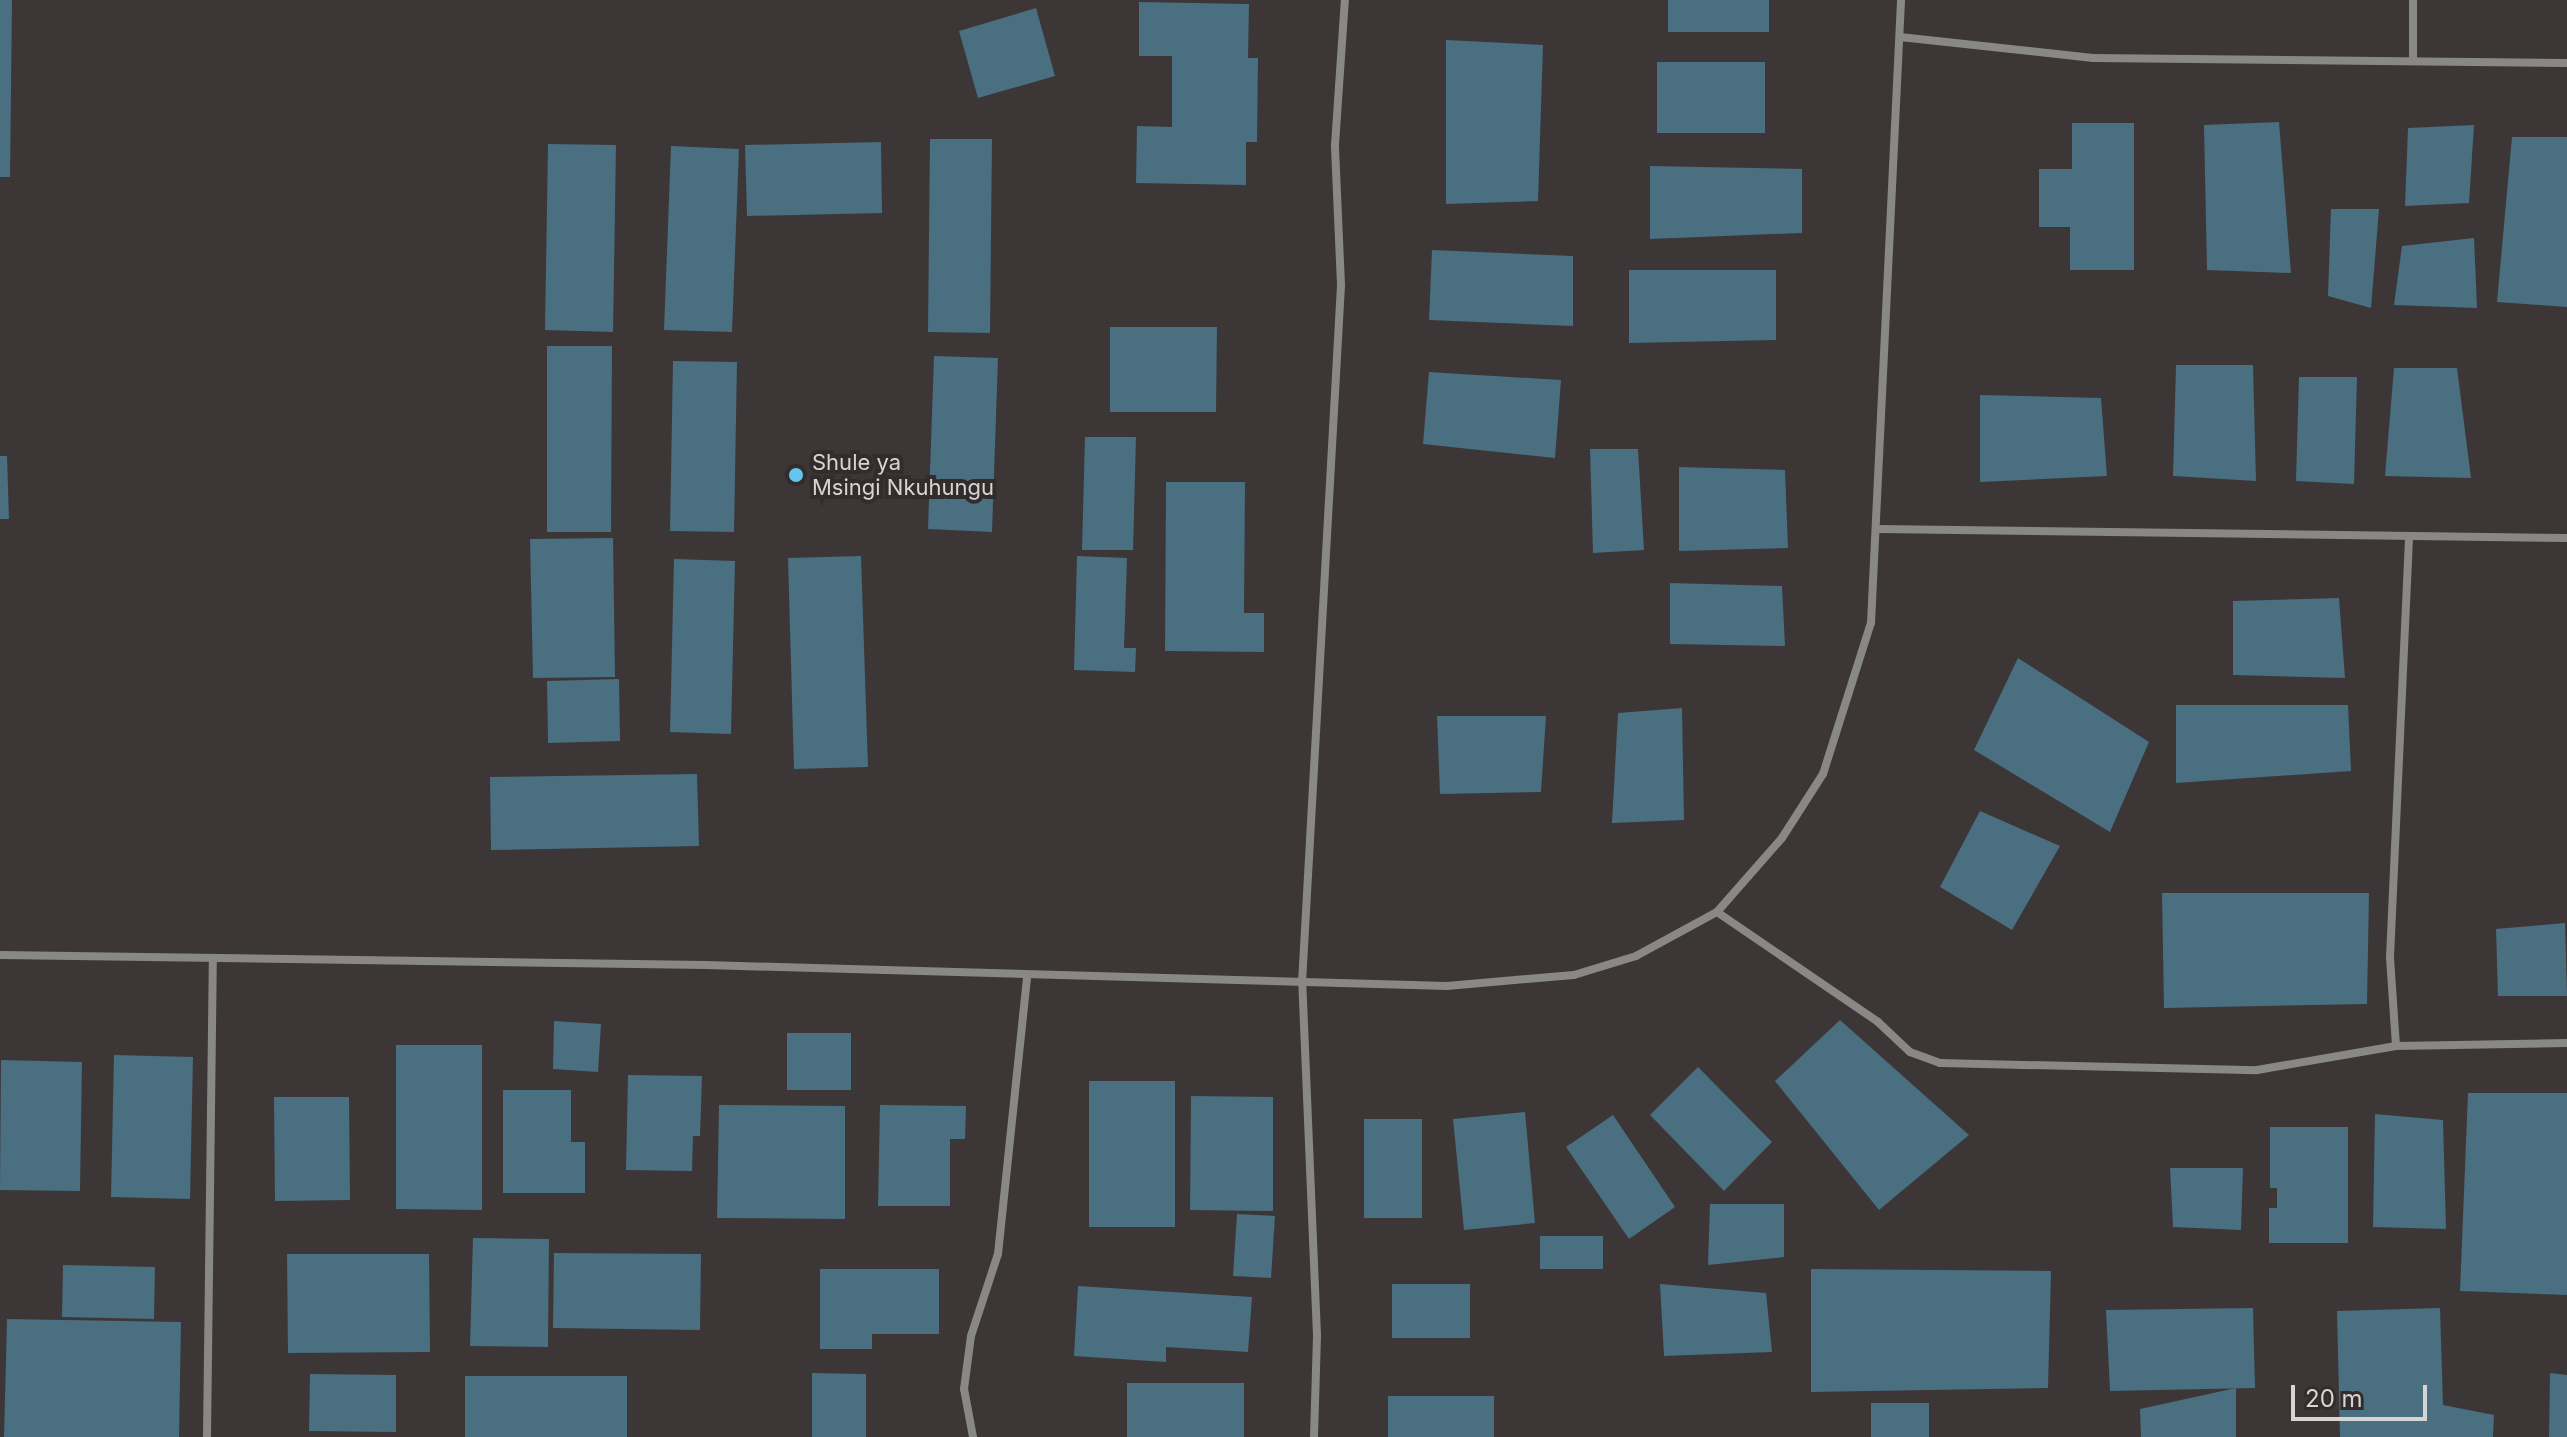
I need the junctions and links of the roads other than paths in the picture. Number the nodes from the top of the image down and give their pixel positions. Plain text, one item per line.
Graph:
1 (1345, 0) edge
2 (1901, 0) edge
3 (2413, 0) edge
4 (1900, 37) junction
5 (2413, 61) junction
6 (2567, 63) edge
7 (1878, 529) junction
8 (2567, 538) edge
9 (2409, 539) junction
10 (1717, 912) junction
11 (0, 955) edge
12 (213, 959) junction
13 (1027, 977) junction
14 (1302, 983) junction
15 (2567, 1043) edge
16 (2396, 1046) junction
17 (207, 1437) edge
18 (973, 1437) edge
19 (1314, 1437) edge

1 - 14 street
2 - 4 street
3 - 5 street
4 - 5 street
4 - 7 street
5 - 6 street
7 - 9 street
7 - 10 street
8 - 9 street
9 - 16 street
10 - 14 street
10 - 16 street
11 - 12 street
12 - 13 street
12 - 17 street
13 - 14 street
13 - 18 street
14 - 19 street
15 - 16 street

